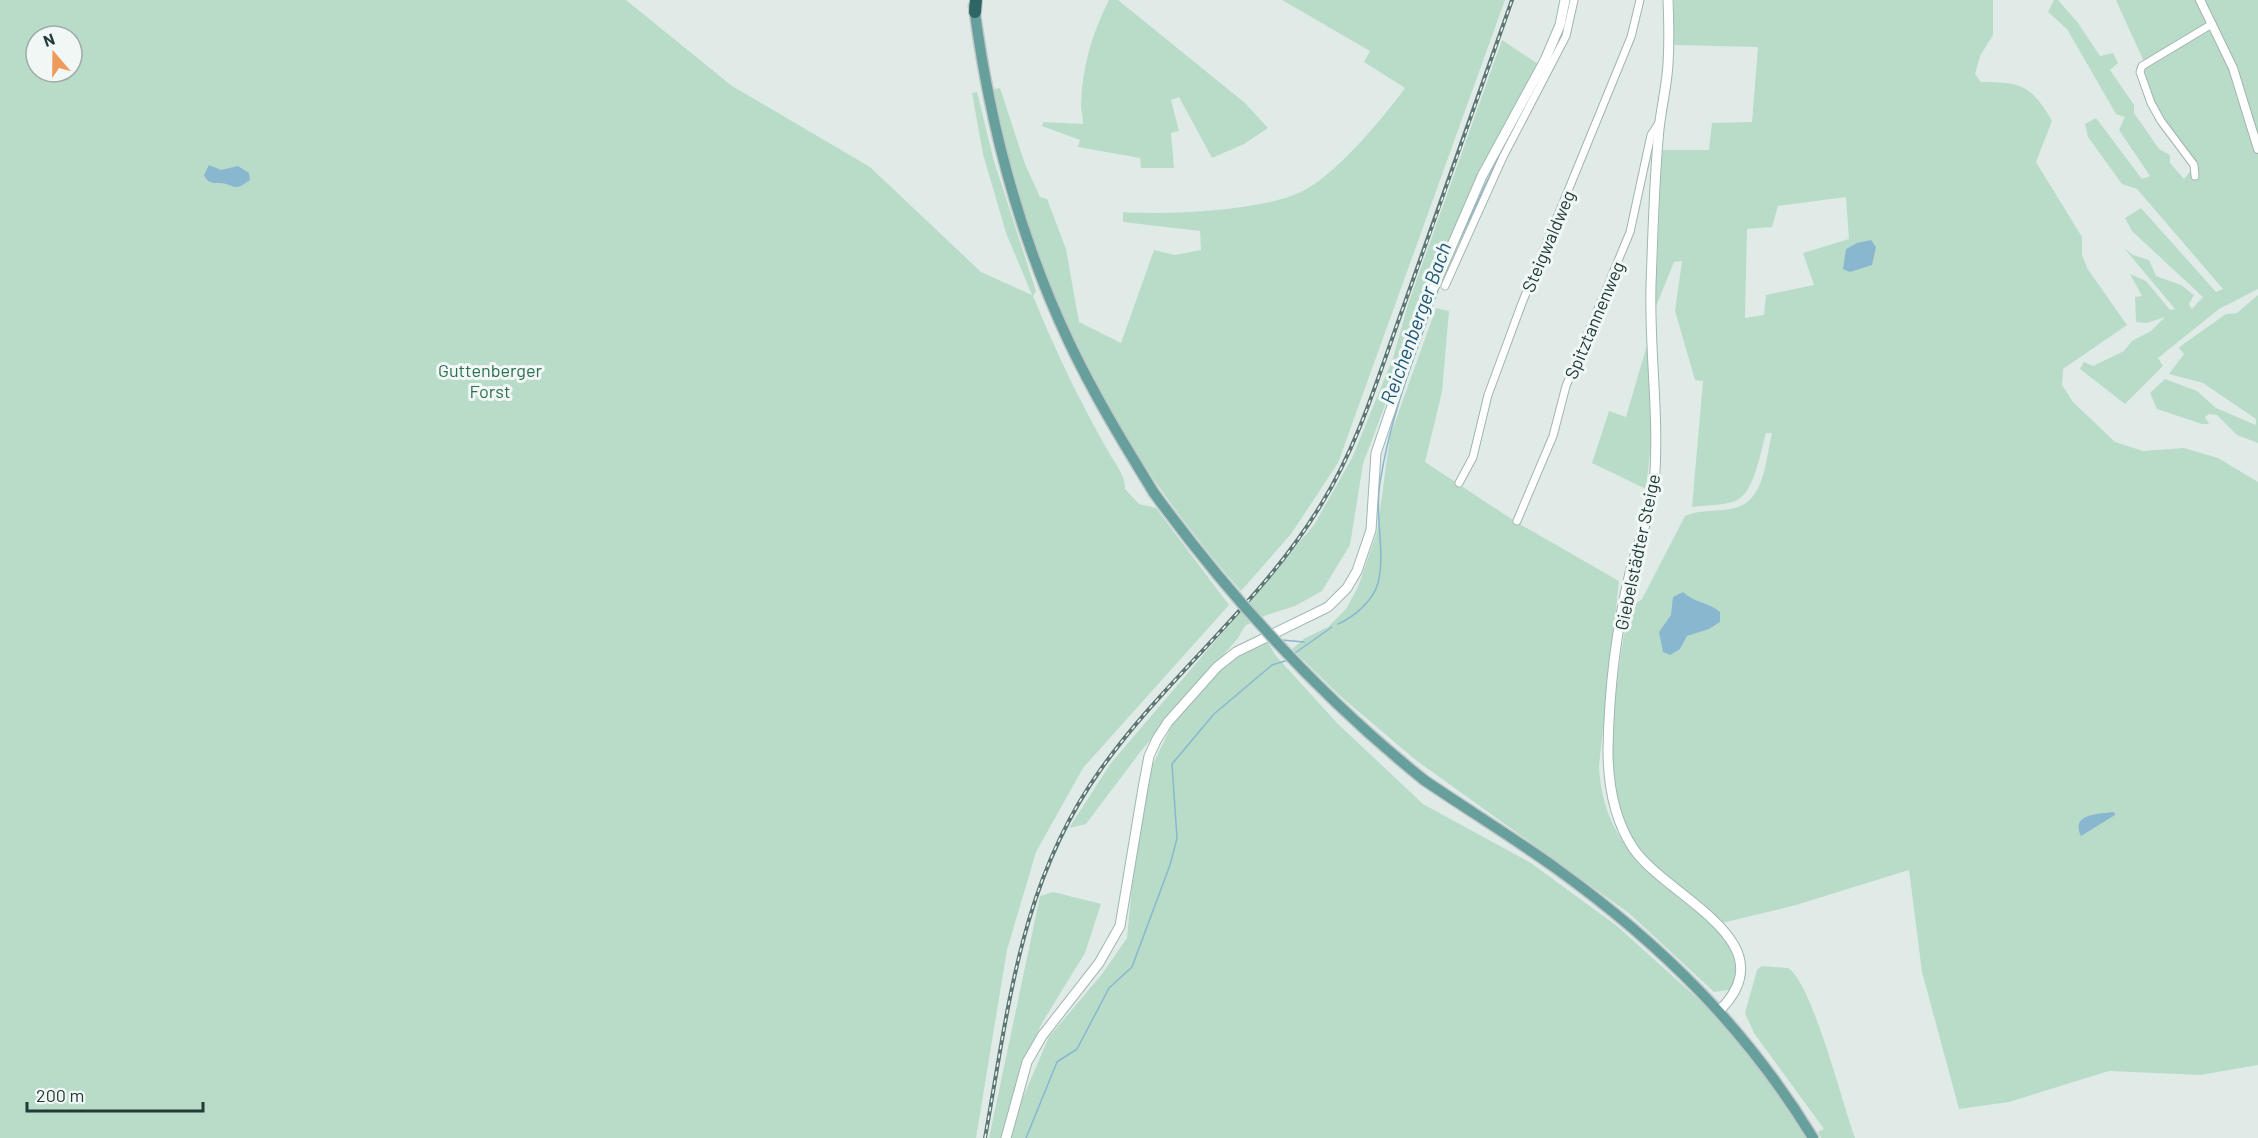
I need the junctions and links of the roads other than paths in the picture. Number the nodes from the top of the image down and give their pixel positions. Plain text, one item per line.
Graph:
1 (1565, 0) edge
2 (1574, 0) edge
3 (1640, 0) edge
4 (1668, 0) edge
5 (2200, 0) edge
6 (975, 4) edge
7 (2212, 24) junction
8 (1661, 118) junction
9 (2258, 149) edge
10 (1499, 154) junction
11 (2195, 176) dead end
12 (1445, 286) dead end
13 (1458, 483) dead end
14 (1517, 521) dead end
15 (1719, 1011) junction
16 (1006, 1138) edge
17 (1813, 1138) edge

1 - 10 main road
2 - 10 street
3 - 13 street, Steigwaldweg
4 - 8 main road, Giebelstädter Steige
5 - 7 street
6 - 15 main road, bridge
7 - 9 street
7 - 11 street
8 - 14 street, Spitztannenweg
8 - 15 main road, Giebelstädter Steige
10 - 12 street
10 - 16 main road
15 - 17 main road

